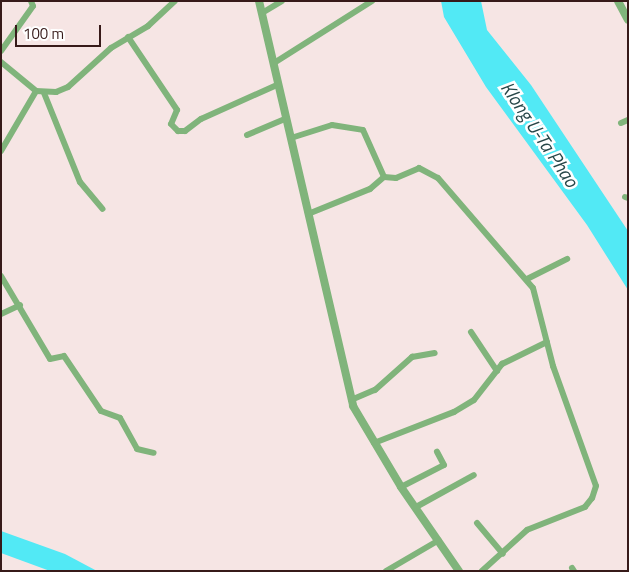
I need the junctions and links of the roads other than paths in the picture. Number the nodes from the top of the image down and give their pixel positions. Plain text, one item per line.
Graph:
1 (175, 1) edge
2 (260, 1) edge
3 (282, 1) edge
4 (372, 1) edge
5 (618, 1) edge
6 (34, 3) edge
7 (262, 13) junction
8 (628, 20) edge
9 (128, 37) junction
10 (1, 51) edge
11 (1, 62) edge
12 (274, 63) junction
13 (279, 84) junction
14 (36, 91) junction
15 (44, 93) junction
16 (287, 118) junction
17 (247, 135) dead end
18 (291, 138) junction
19 (1, 151) edge
20 (384, 176) junction
21 (103, 209) dead end
22 (308, 214) junction
23 (567, 259) dead end
24 (1, 276) edge
25 (527, 279) junction
26 (20, 305) junction
27 (1, 314) edge
28 (471, 332) dead end
29 (547, 342) junction
30 (435, 353) dead end
31 (498, 371) junction
32 (351, 400) junction
33 (374, 443) junction
34 (437, 452) dead end
35 (154, 453) dead end
36 (474, 475) dead end
37 (401, 487) junction
38 (416, 508) junction
39 (477, 523) dead end
40 (439, 540) junction
41 (503, 554) junction
42 (386, 571) edge
43 (459, 571) edge
44 (482, 571) edge

1 - 9 street
2 - 7 street
3 - 7 street
4 - 12 street
5 - 8 street
6 - 10 street
7 - 12 street
9 - 13 street
9 - 15 street
11 - 14 street
12 - 13 street
13 - 16 street
14 - 15 street
14 - 19 street
15 - 21 street
16 - 17 street
16 - 18 street
18 - 20 street
18 - 22 street
20 - 22 street
20 - 25 street
22 - 32 street
23 - 25 street
24 - 26 street
25 - 29 street
26 - 27 street
26 - 35 street
28 - 31 street
29 - 31 street
29 - 41 street
30 - 32 street
31 - 33 street
32 - 33 street
33 - 37 street
34 - 37 street
36 - 38 street
37 - 38 street
38 - 40 street
39 - 41 street
40 - 42 street
40 - 43 street
41 - 44 street

